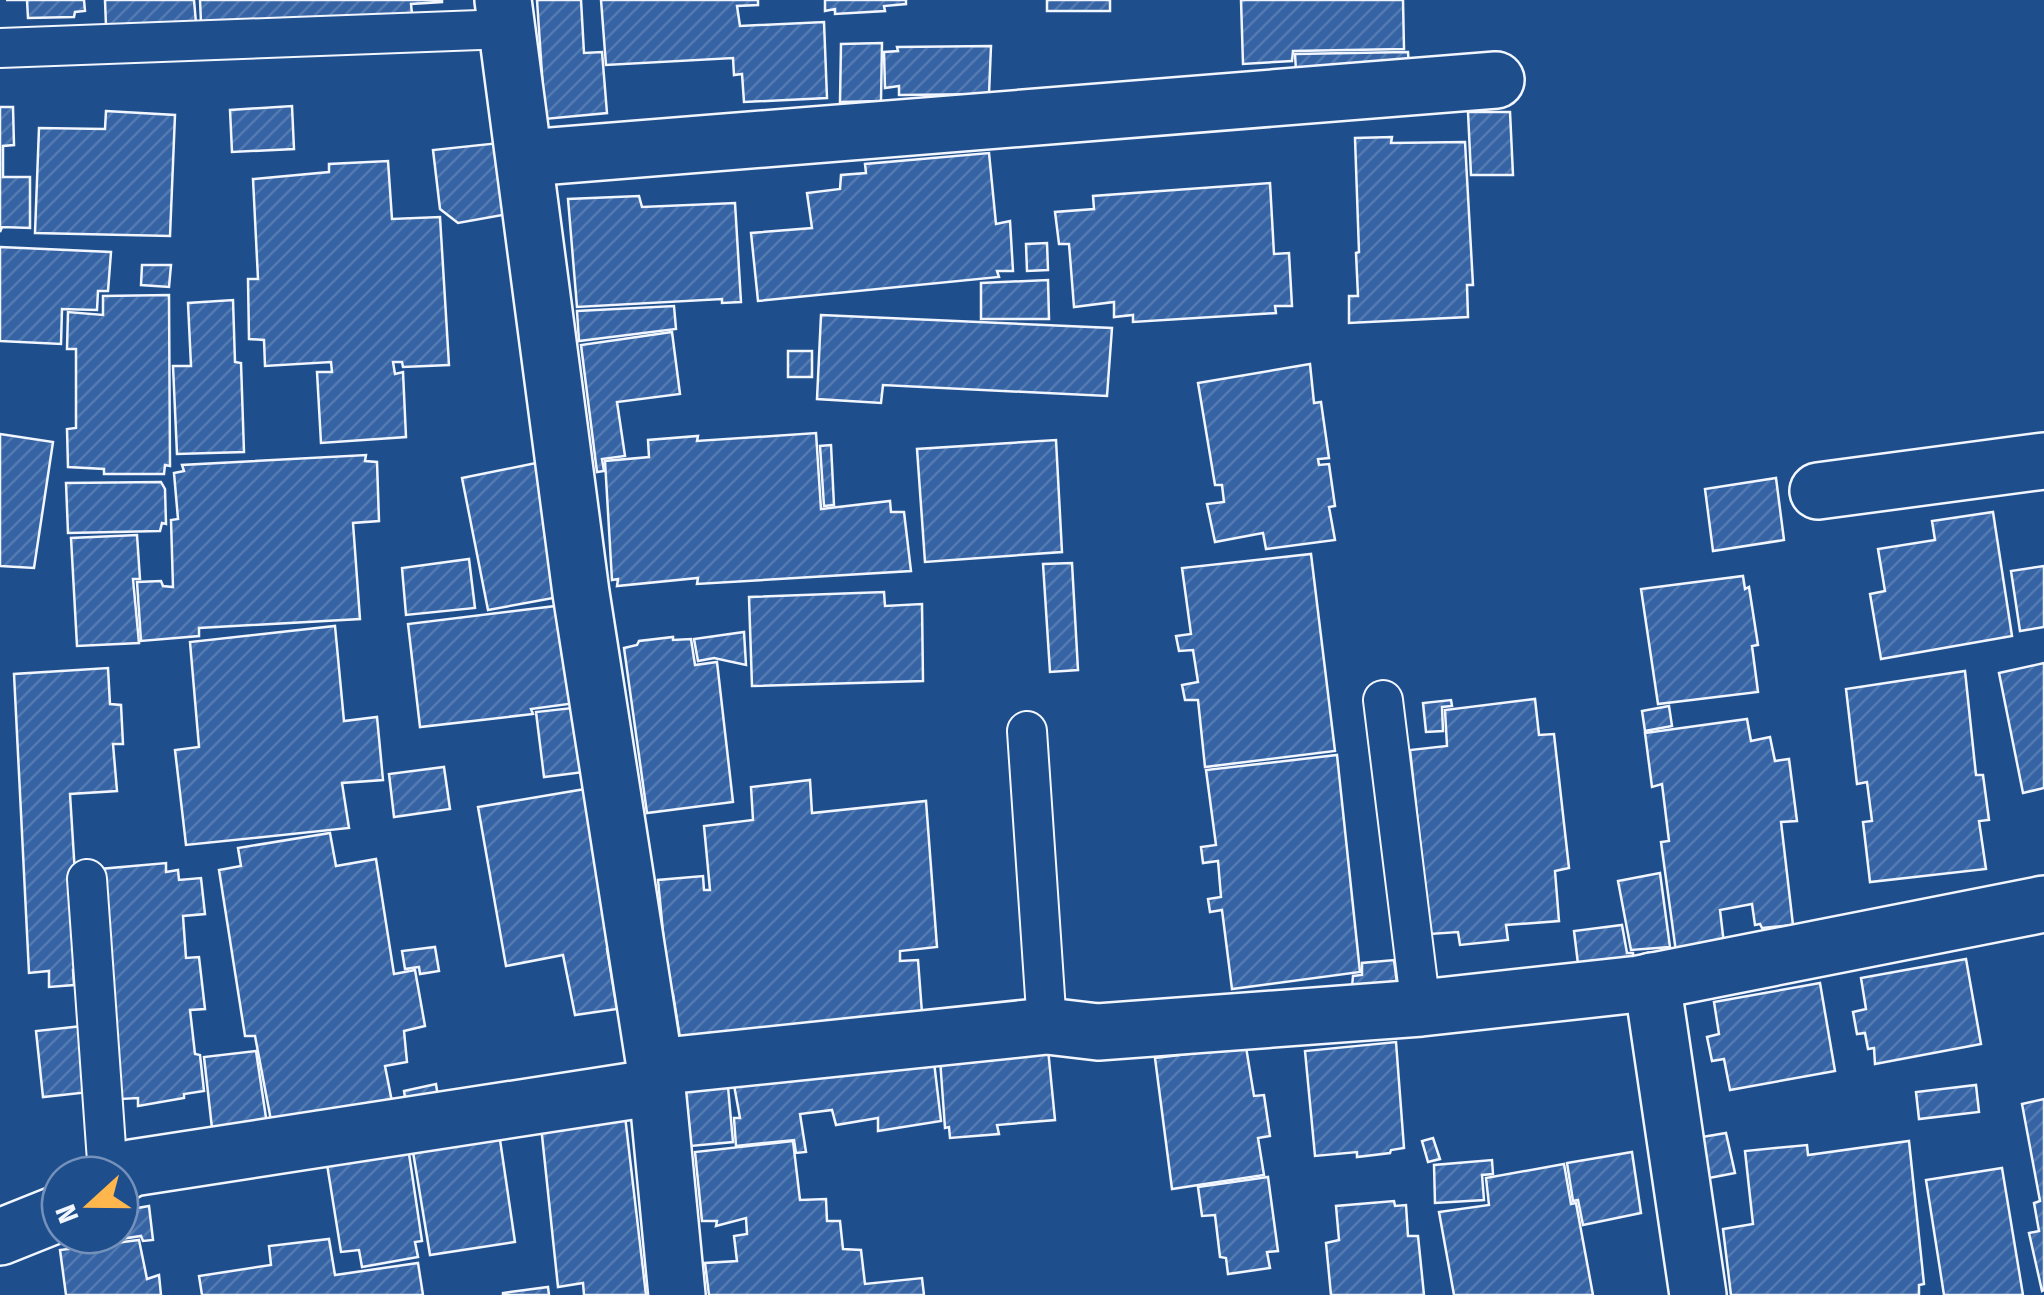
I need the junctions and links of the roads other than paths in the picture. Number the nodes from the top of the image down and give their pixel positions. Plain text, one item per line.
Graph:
1 (504, 14) edge
2 (0, 48) edge
3 (1496, 80) dead end
4 (526, 158) junction
5 (2044, 460) edge
6 (1818, 491) dead end
7 (1384, 700) dead end
8 (1027, 731) dead end
9 (87, 879) dead end
10 (2044, 904) edge
11 (1652, 981) junction
12 (1421, 1008) junction
13 (1047, 1026) junction
14 (656, 1077) junction
15 (107, 1155) edge
16 (140, 1167) edge
17 (40, 1221) edge
18 (0, 1238) edge
19 (677, 1295) edge
20 (1698, 1295) edge

1 - 2 lane
1 - 4 street
3 - 4 street
4 - 14 street
5 - 6 street
7 - 12 lane
8 - 13 lane
9 - 15 lane
10 - 11 street
11 - 12 street
11 - 20 street
12 - 13 street
13 - 14 street
14 - 16 street
14 - 19 street
17 - 18 street

